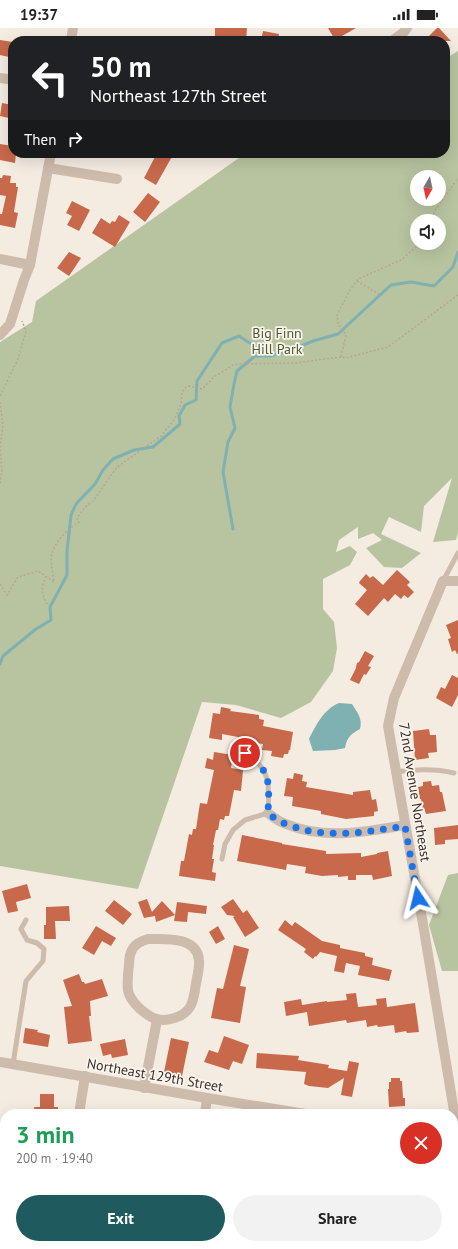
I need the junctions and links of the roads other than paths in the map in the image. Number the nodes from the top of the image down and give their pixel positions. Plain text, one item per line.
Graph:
1 (407, 28) edge
2 (399, 36) edge
3 (50, 158) edge
4 (48, 168) junction
5 (117, 179) dead end
6 (0, 259) edge
7 (30, 265) junction
8 (0, 335) edge
9 (458, 553) edge
10 (458, 580) edge
11 (443, 581) junction
12 (232, 747) dead end
13 (395, 772) junction
14 (454, 773) dead end
15 (268, 813) junction
16 (405, 826) junction
17 (222, 859) dead end
18 (26, 920) dead end
19 (157, 1020) junction
20 (0, 1062) edge
21 (13, 1065) junction
22 (85, 1076) junction
23 (144, 1088) junction
24 (208, 1098) junction
25 (80, 1109) edge
26 (206, 1109) edge
27 (275, 1109) edge
28 (454, 1109) edge

1 - 2 street
3 - 4 street
4 - 5 street
4 - 7 street
6 - 7 street
7 - 8 street
9 - 11 lane
10 - 11 street
11 - 13 street, 72nd Avenue Northeast
12 - 15 lane
13 - 14 lane
13 - 16 street, 72nd Avenue Northeast
15 - 16 street
15 - 17 lane
16 - 28 street, 72nd Avenue Northeast
18 - 21 lane
19 - 19 street
19 - 23 street
20 - 21 street, Northeast 129th Street
21 - 22 street, Northeast 129th Street
22 - 23 street, Northeast 129th Street
22 - 25 street
23 - 24 street, Northeast 129th Street
24 - 26 street
24 - 27 street, Northeast 129th Street

